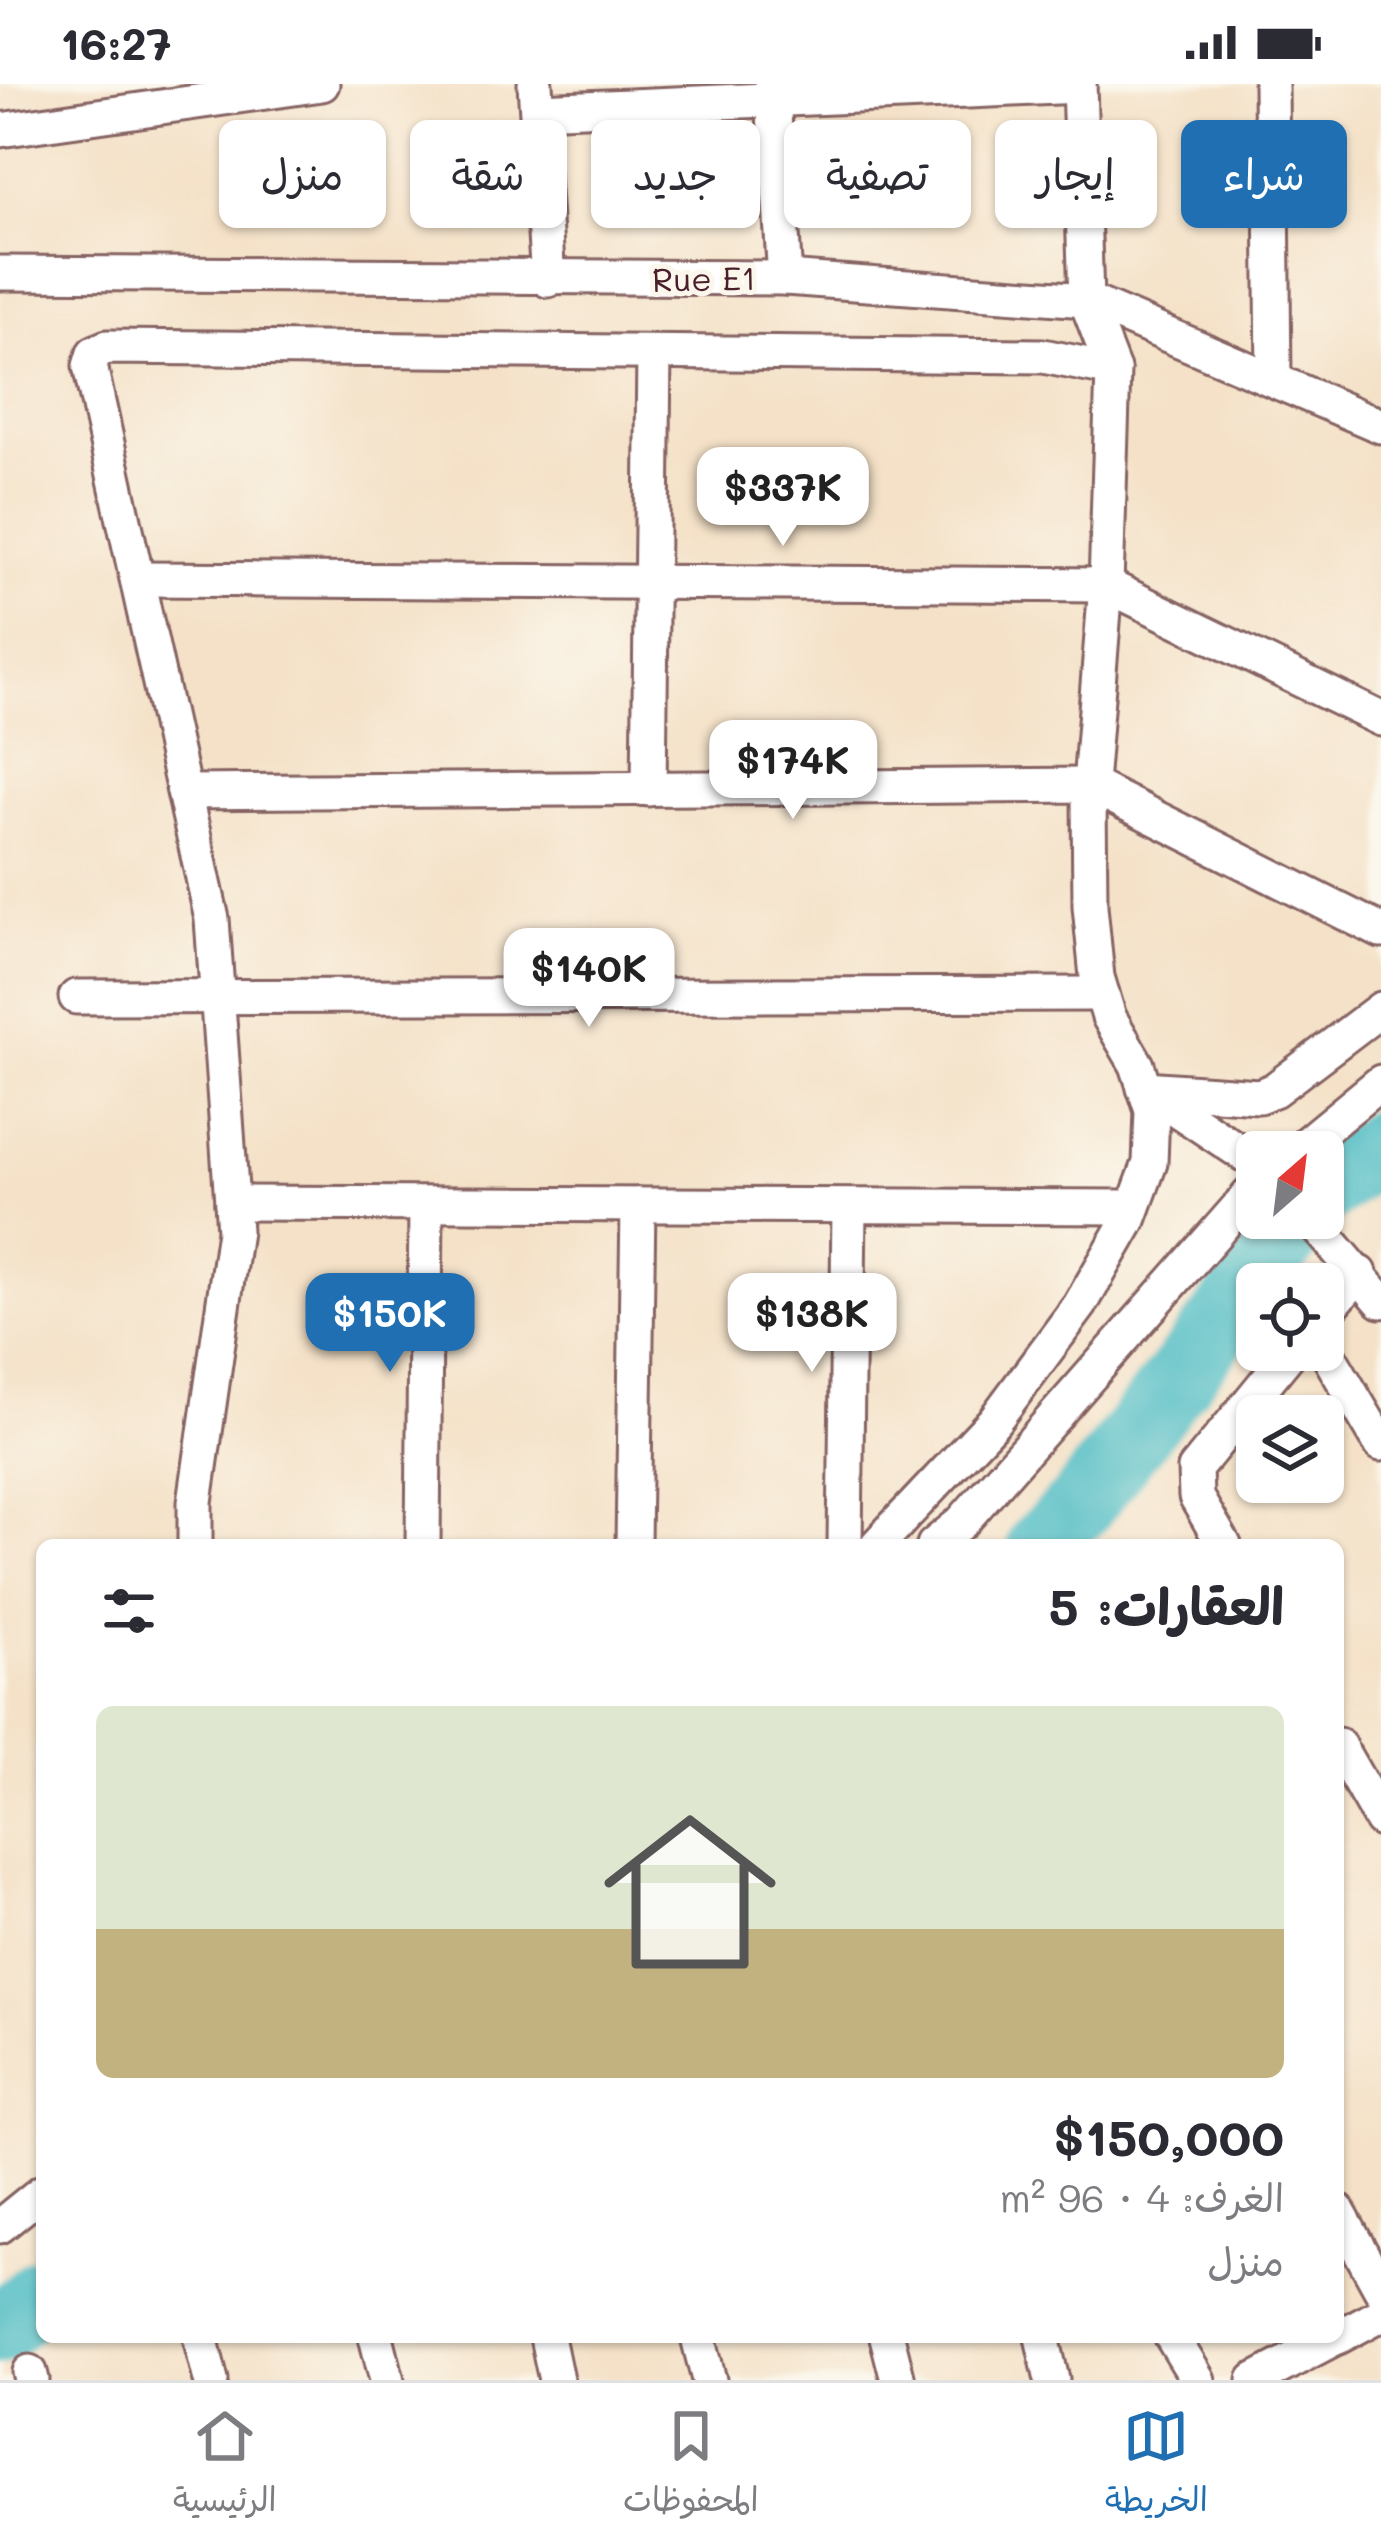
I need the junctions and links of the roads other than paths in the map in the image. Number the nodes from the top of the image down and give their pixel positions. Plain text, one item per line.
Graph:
1 (322, 84) edge
2 (1271, 84) edge
3 (1079, 85) edge
4 (772, 90) edge
5 (537, 97) edge
6 (0, 130) edge
7 (0, 273) edge
8 (784, 278) junction
9 (548, 280) junction
10 (1085, 300) junction
11 (654, 353) junction
12 (1113, 370) junction
13 (1274, 379) junction
14 (1381, 426) edge
15 (138, 579) junction
16 (652, 583) junction
17 (1106, 585) junction
18 (1381, 718) edge
19 (1090, 785) junction
20 (650, 789) junction
21 (186, 792) junction
22 (1381, 931) edge
23 (1102, 994) junction
24 (218, 997) junction
25 (76, 998) dead end
26 (1381, 1009) edge
27 (1381, 1082) edge
28 (1144, 1088) junction
29 (1322, 1131) edge
30 (1236, 1149) edge
31 (232, 1203) junction
32 (426, 1205) junction
33 (638, 1205) junction
34 (849, 1207) junction
35 (1133, 1208) junction
36 (1236, 1211) edge
37 (1329, 1239) edge
38 (1360, 1273) junction
39 (1344, 1291) edge
40 (1381, 1300) edge
41 (1275, 1371) edge
42 (1338, 1371) edge
43 (1381, 1444) edge
44 (967, 1534) edge
45 (195, 1539) edge
46 (423, 1539) edge
47 (633, 1539) edge
48 (845, 1539) edge
49 (883, 1539) edge
50 (1220, 1539) edge
51 (1344, 1755) edge
52 (1381, 1820) edge
53 (36, 2197) edge
54 (1344, 2222) edge
55 (0, 2226) edge
56 (1381, 2289) edge
57 (1381, 2314) edge
58 (1344, 2334) edge
59 (202, 2343) edge
60 (378, 2343) edge
61 (548, 2343) edge
62 (700, 2343) edge
63 (889, 2343) edge
64 (1043, 2343) edge
65 (1176, 2343) edge
66 (1326, 2343) edge
67 (211, 2380) edge
68 (387, 2380) edge
69 (556, 2380) edge
70 (709, 2380) edge
71 (898, 2380) edge
72 (1052, 2380) edge
73 (1198, 2380) edge
74 (1255, 2380) edge

1 - 6 street
2 - 13 street
3 - 4 street
3 - 10 street
4 - 5 street
4 - 8 street
5 - 9 street
7 - 9 street, Rue E1
8 - 9 street, Rue E1
8 - 10 street, Rue E1
10 - 12 street
10 - 13 street, Rue E1
11 - 12 street
11 - 15 street
11 - 16 street
12 - 17 street
13 - 14 street, Rue E1
15 - 16 street
15 - 21 street
16 - 17 street
16 - 20 street
17 - 18 street
17 - 19 street
19 - 20 street
19 - 22 street
19 - 23 street
20 - 21 street
21 - 24 street
23 - 24 street
23 - 28 street
24 - 25 street
24 - 31 street
26 - 28 street
27 - 29 street
28 - 30 street
28 - 35 street
31 - 32 street
31 - 45 street
32 - 33 street
32 - 46 street
33 - 34 street
33 - 47 street
34 - 35 street
34 - 48 street
35 - 49 street
36 - 44 street
37 - 38 street
38 - 39 street
38 - 40 street
41 - 50 street
42 - 43 street
51 - 52 street
53 - 55 street
54 - 56 street
57 - 58 street
59 - 67 street
60 - 68 street
61 - 69 street
62 - 70 street
63 - 71 street
64 - 72 street
65 - 73 street
66 - 74 street

